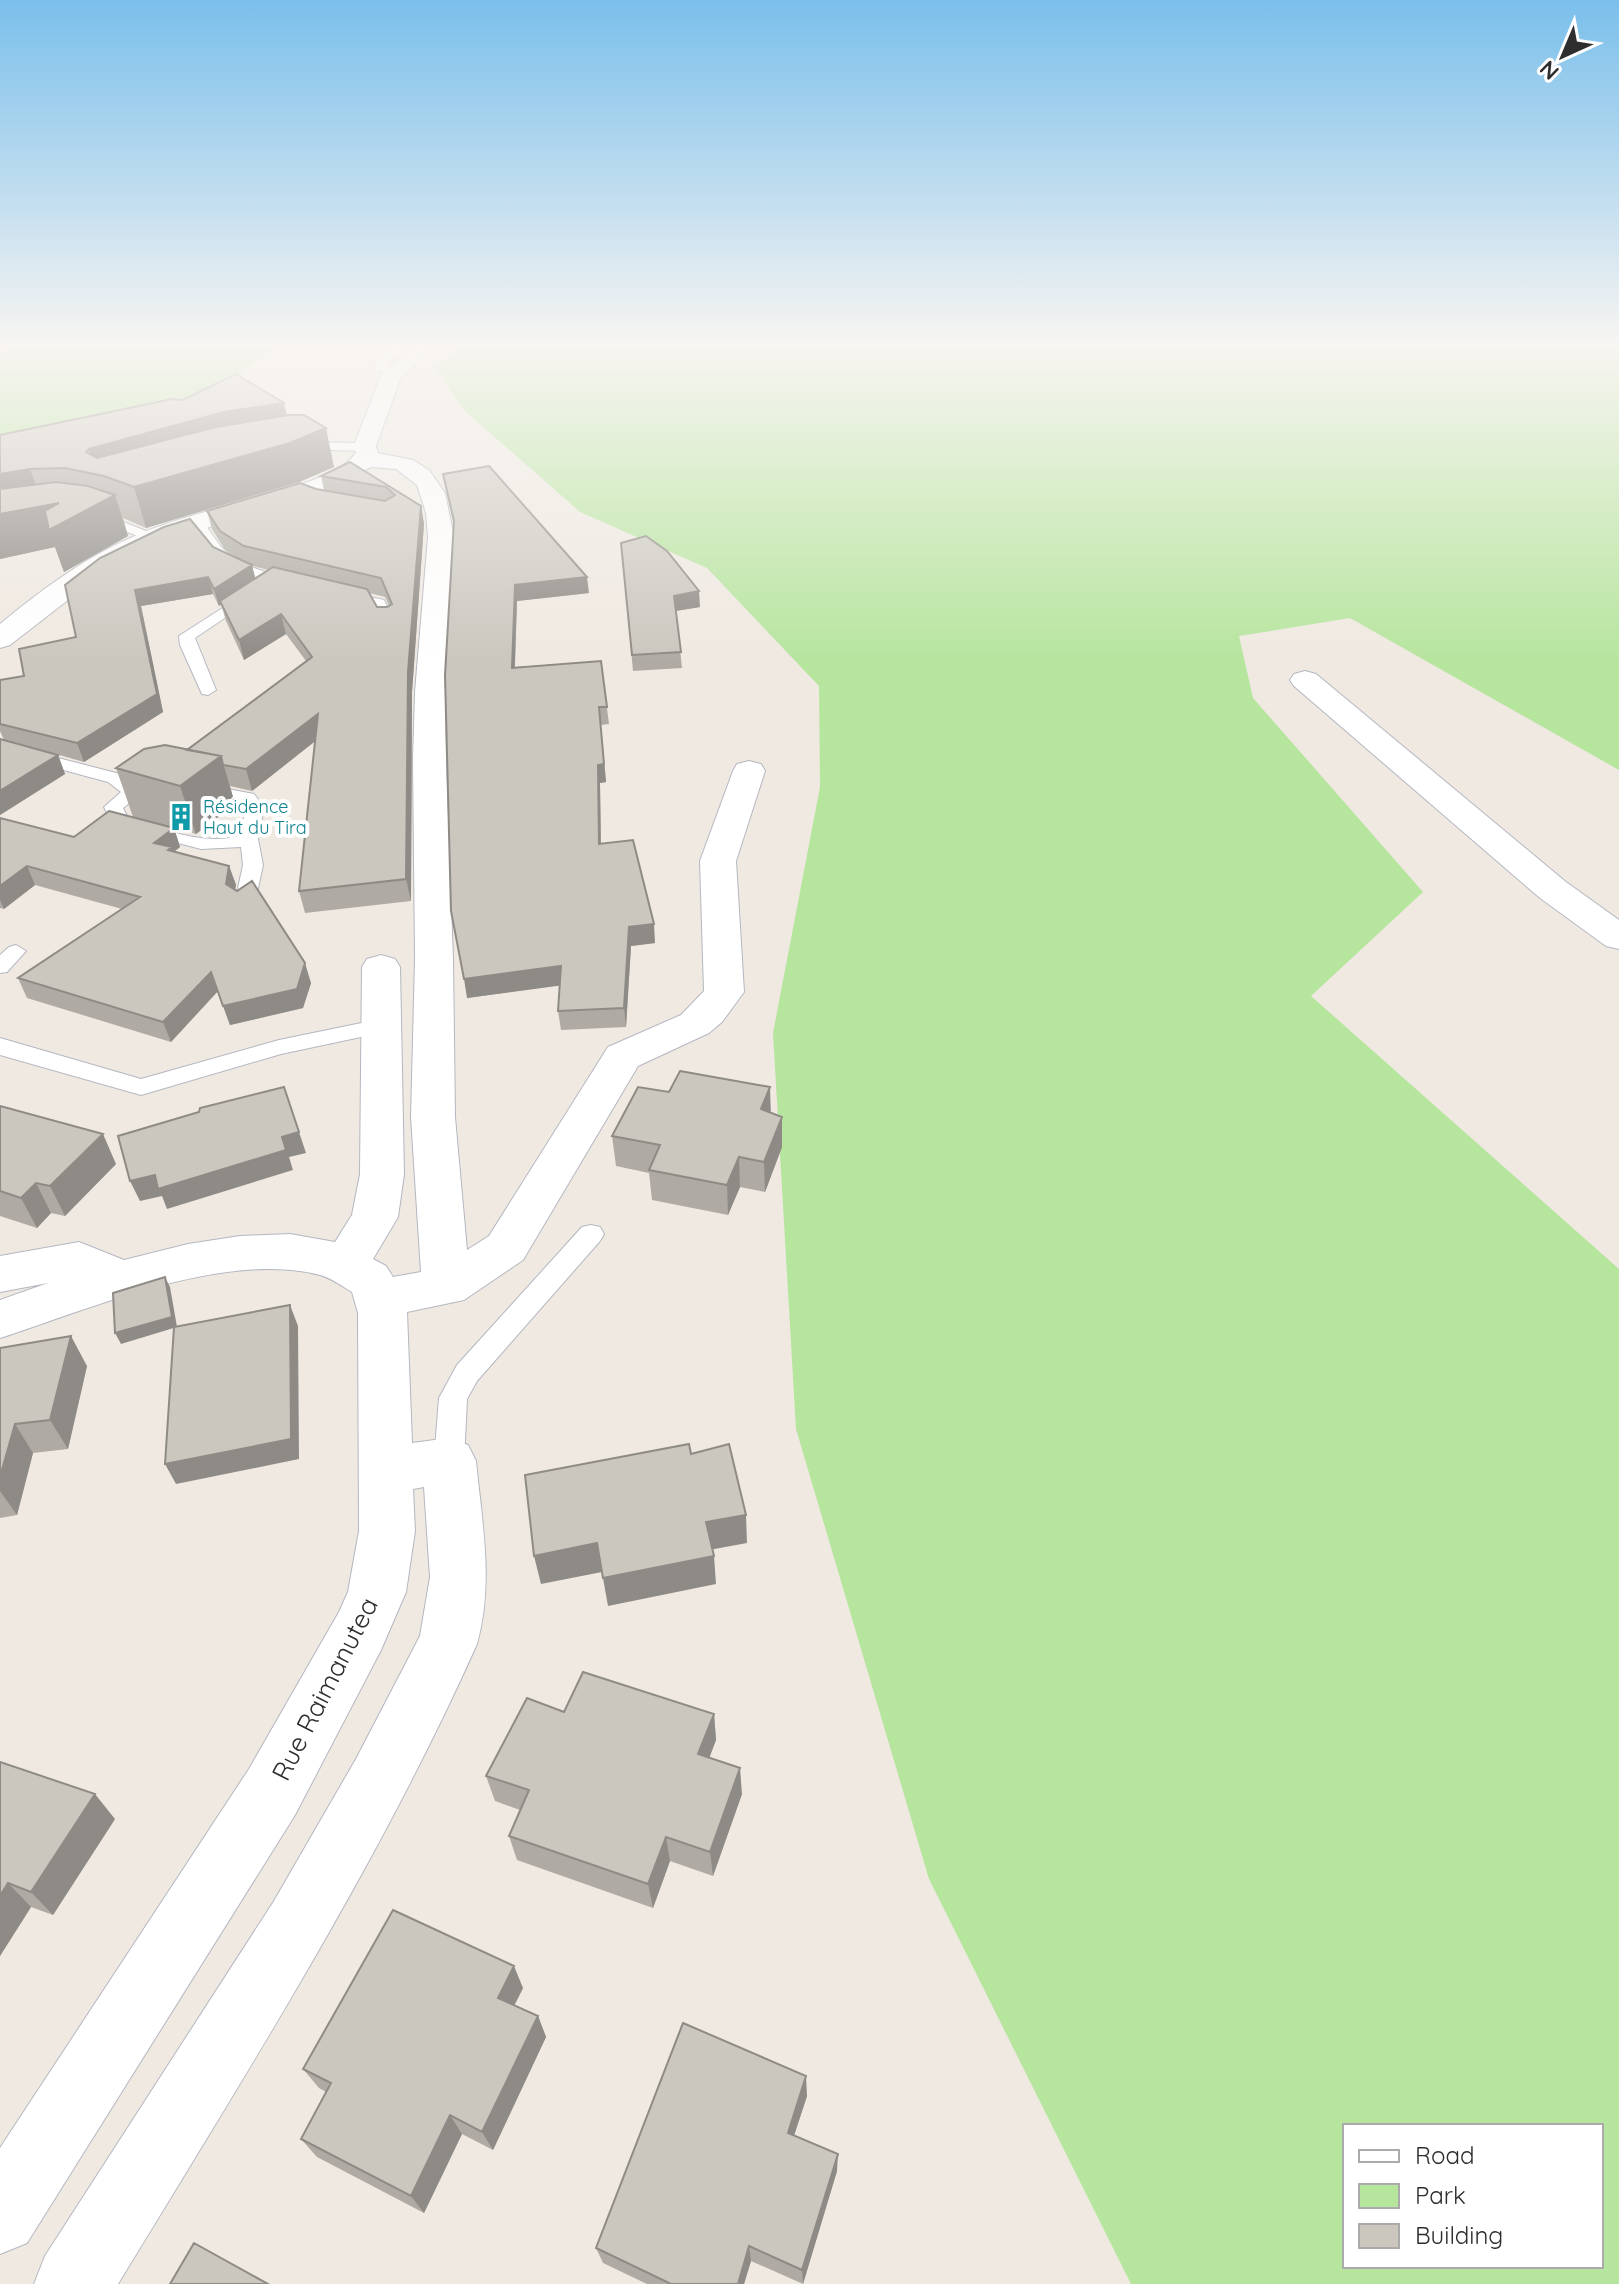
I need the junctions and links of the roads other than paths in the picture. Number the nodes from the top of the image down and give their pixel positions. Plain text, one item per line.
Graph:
1 (339, 450) edge
2 (366, 450) edge
3 (364, 454) junction
4 (82, 514) edge
5 (197, 523) junction
6 (154, 537) junction
7 (274, 579) junction
8 (386, 621) edge
9 (0, 639) edge
10 (1305, 680) dead end
11 (208, 690) dead end
12 (0, 748) edge
13 (749, 771) dead end
14 (132, 792) junction
15 (249, 839) junction
16 (245, 902) edge
17 (1619, 938) edge
18 (16, 951) dead end
19 (0, 967) edge
20 (381, 967) dead end
21 (381, 1026) junction
22 (0, 1045) edge
23 (591, 1234) dead end
24 (0, 1274) edge
25 (122, 1280) junction
26 (362, 1281) junction
27 (447, 1287) junction
28 (0, 1319) edge
29 (449, 1461) junction
30 (385, 1470) junction
31 (0, 2216) edge
32 (73, 2284) edge

1 - 3 lane
2 - 3 street
3 - 5 street
3 - 27 street
4 - 6 lane
5 - 6 street
5 - 7 lane
6 - 9 street
7 - 8 lane
7 - 11 lane
10 - 17 street
12 - 14 lane
13 - 27 street
14 - 15 lane
14 - 15 lane
15 - 16 lane
18 - 19 lane
20 - 21 street
21 - 22 lane
21 - 26 street
23 - 29 lane
24 - 25 street
25 - 26 street
25 - 28 street
26 - 27 street
26 - 30 street, Rue Raimanutea
29 - 30 street
29 - 32 street
30 - 31 street, Rue Raimanutea

